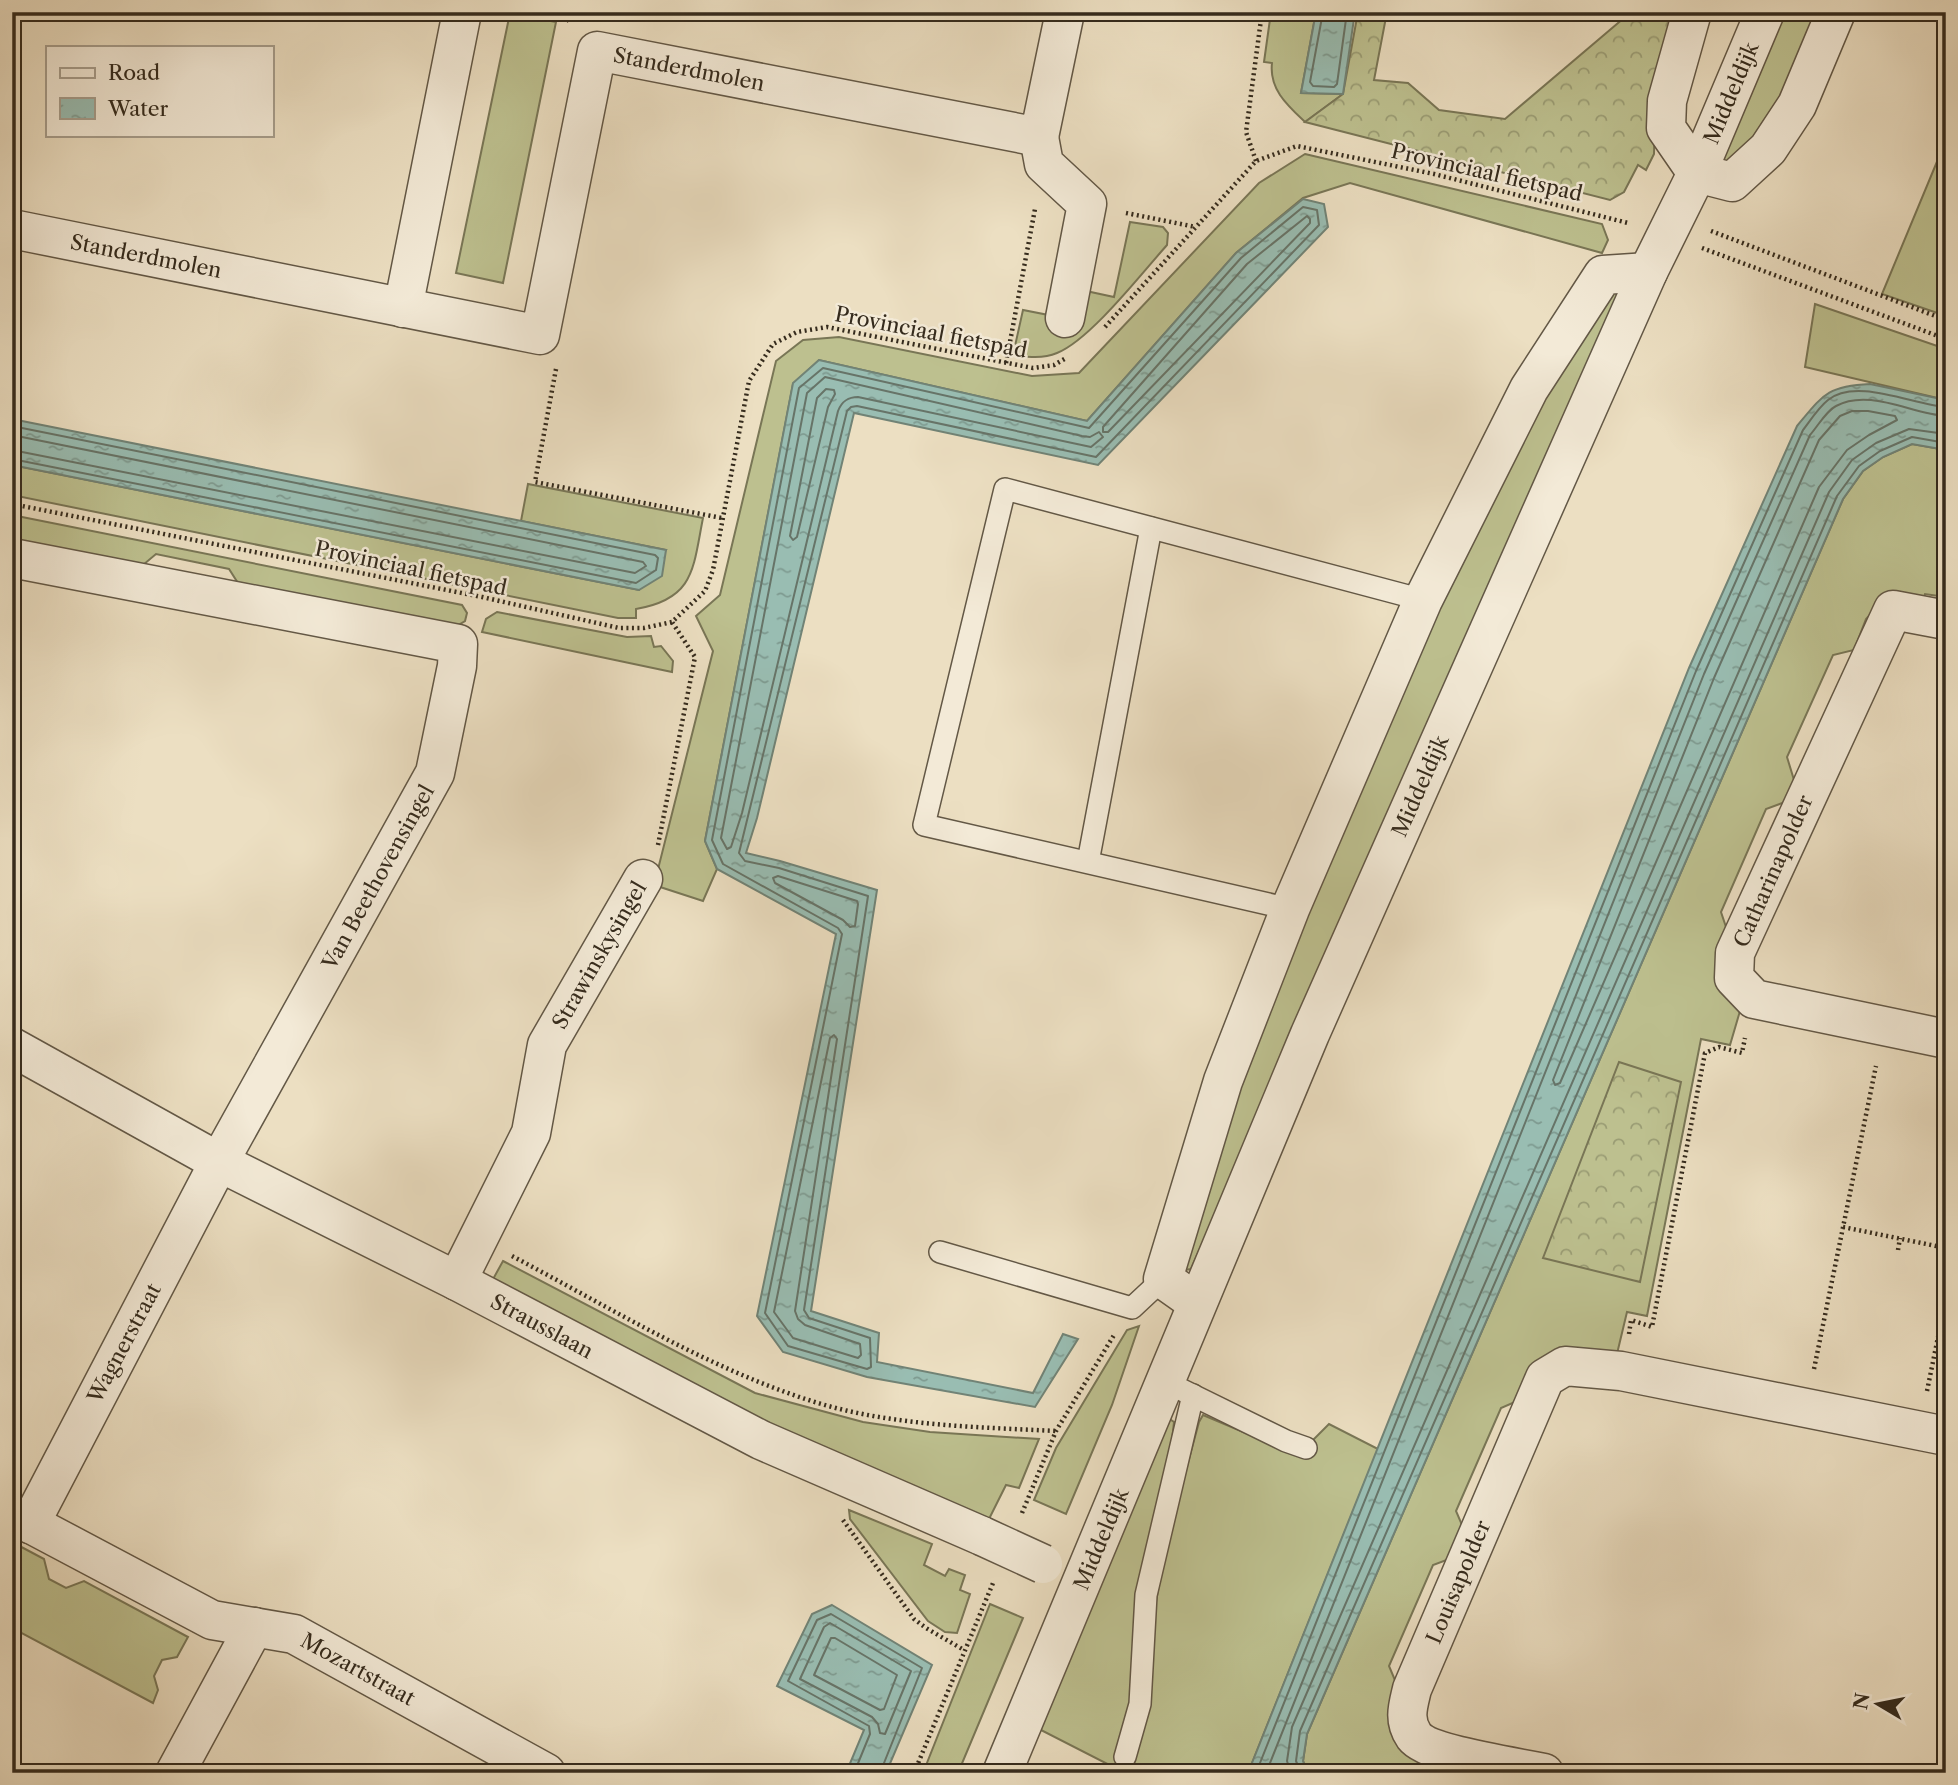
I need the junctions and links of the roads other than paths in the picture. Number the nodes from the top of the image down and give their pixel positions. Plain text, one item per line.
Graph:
1 (462, 12) edge
2 (1065, 12) edge
3 (1692, 12) edge
4 (1766, 12) edge
5 (1836, 12) edge
6 (1042, 150) junction
7 (1697, 173) junction
8 (12, 229) edge
9 (1648, 272) junction
10 (403, 307) junction
11 (1065, 318) dead end
12 (1151, 528) junction
13 (12, 558) edge
14 (1423, 600) junction
15 (1946, 620) edge
16 (1088, 862) junction
17 (643, 879) road end
18 (1290, 909) junction
19 (1946, 1040) edge
20 (12, 1047) edge
21 (219, 1162) junction
22 (940, 1252) dead end
23 (1163, 1279) junction
24 (457, 1281) junction
25 (1197, 1303) junction
26 (1179, 1388) junction
27 (1933, 1433) edge
28 (1306, 1448) dead end
29 (21, 1519) edge
30 (1083, 1581) junction
31 (254, 1627) junction
32 (1125, 1757) dead end
33 (175, 1773) edge
34 (546, 1773) edge
35 (1002, 1773) edge
36 (1544, 1773) edge

1 - 10 street
2 - 6 street
3 - 7 street, Middeldijk
4 - 7 street, Middeldijk
5 - 7 street, Middeldijk
6 - 10 street, Standerdmolen
6 - 11 street
7 - 9 street, Middeldijk
8 - 10 street, Standerdmolen
9 - 14 street
9 - 25 street, Middeldijk
12 - 14 lane
12 - 16 lane
12 - 16 lane
13 - 21 street, Van Beethovensingel
14 - 18 street
15 - 19 street, Catharinapolder
16 - 18 lane
17 - 24 street, Strawinskysingel
18 - 23 street
20 - 21 street, Strausslaan
21 - 24 street, Strausslaan
21 - 29 street, Wagnerstraat
22 - 23 lane
23 - 25 street
24 - 30 street, Strausslaan, bridge
25 - 26 street, Middeldijk
26 - 28 lane
26 - 30 street, Middeldijk
26 - 32 lane
27 - 36 street, Louisapolder
29 - 31 street, Mozartstraat
30 - 35 street, Middeldijk
31 - 33 street
31 - 34 street, Mozartstraat

